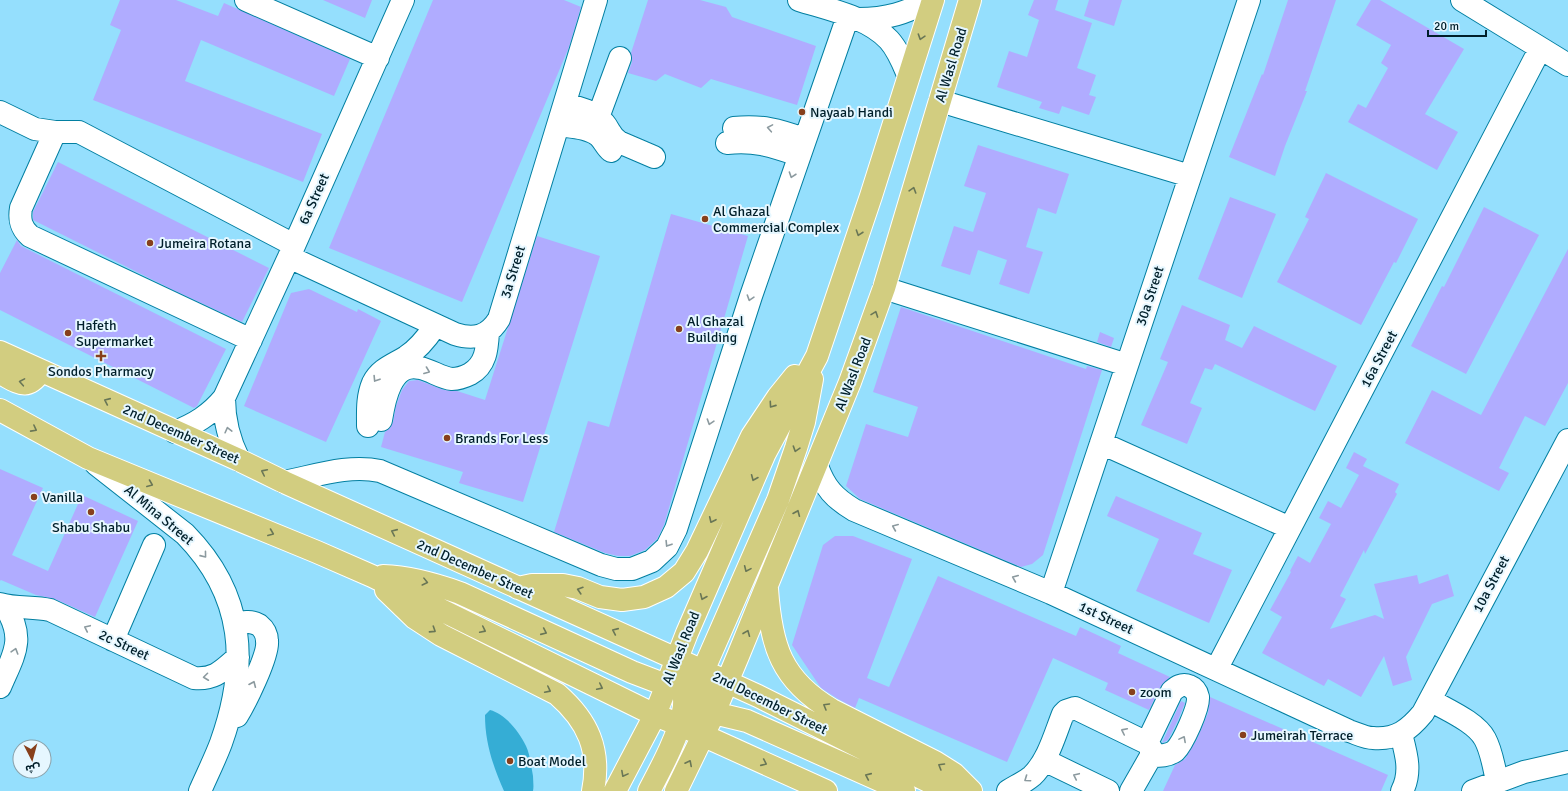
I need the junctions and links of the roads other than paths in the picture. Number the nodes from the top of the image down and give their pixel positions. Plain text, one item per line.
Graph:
1 (246, 0) edge
2 (403, 0) edge
3 (596, 0) edge
4 (799, 0) edge
5 (932, 0) edge
6 (970, 0) edge
7 (1249, 0) edge
8 (1462, 0) edge
9 (853, 18) junction
10 (1540, 49) junction
11 (378, 58) junction
12 (620, 58) dead end
13 (1568, 65) edge
14 (908, 75) junction
15 (940, 100) junction
16 (565, 104) junction
17 (0, 112) edge
18 (558, 124) junction
19 (596, 125) junction
20 (55, 132) junction
21 (730, 135) dead end
22 (801, 147) junction
23 (651, 163) dead end
24 (1190, 176) junction
25 (291, 251) junction
26 (884, 288) junction
27 (435, 326) junction
28 (488, 332) junction
29 (250, 340) junction
30 (0, 352) edge
31 (817, 356) junction
32 (1127, 365) junction
33 (40, 371) junction
34 (0, 373) edge
35 (224, 398) junction
36 (0, 410) edge
37 (176, 432) junction
38 (1568, 440) edge
39 (1101, 443) junction
40 (88, 458) junction
41 (239, 460) junction
42 (817, 466) junction
43 (284, 482) junction
44 (1290, 528) junction
45 (154, 545) dead end
46 (372, 576) junction
47 (767, 585) junction
48 (518, 588) junction
49 (1051, 593) junction
50 (2, 605) edge
51 (235, 625) junction
52 (113, 640) junction
53 (644, 644) junction
54 (714, 645) junction
55 (738, 656) junction
56 (238, 657) junction
57 (676, 659) junction
58 (1217, 668) junction
59 (632, 672) junction
60 (727, 682) junction
61 (688, 683) junction
62 (0, 687) edge
63 (1430, 700) junction
64 (655, 715) junction
65 (694, 715) junction
66 (747, 721) junction
67 (1400, 733) junction
68 (703, 736) junction
69 (221, 743) junction
70 (638, 748) junction
71 (734, 750) junction
72 (664, 759) junction
73 (1044, 760) junction
74 (1568, 762) edge
75 (1497, 781) junction
76 (1396, 787) edge
77 (200, 791) edge
78 (593, 791) edge
79 (615, 791) edge
80 (649, 791) edge
81 (676, 791) edge
82 (826, 791) edge
83 (904, 791) edge
84 (948, 791) edge
85 (970, 791) edge
86 (1008, 791) edge
87 (1108, 791) edge
88 (1131, 791) edge
89 (1473, 791) edge

1 - 11 street
2 - 11 street, 6a Street
3 - 16 street, 3a Street
4 - 9 street
5 - 9 street
5 -> 14 main road, Al Wasl Road
6 - 15 main road, Al Wasl Road
7 - 24 street, 30a Street
8 - 10 street
9 - 14 street
9 - 22 street
10 - 13 street
10 - 44 street, 16a Street
11 - 25 street, 6a Street
12 - 19 street
14 -> 31 main road, Al Wasl Road
15 - 24 street
26 -> 15 main road, Al Wasl Road
16 - 18 street, 3a Street
16 - 19 street
17 - 20 street
18 - 19 street
18 - 28 street, 3a Street
19 - 23 street
20 - 25 street
20 - 29 street
21 - 22 street
22 -> 43 street
24 - 32 street, 30a Street
25 - 27 street
25 - 29 street, 6a Street
26 - 32 street
42 -> 26 main road, Al Wasl Road
27 - 28 street
27 -> 28 street
29 - 35 street, 6a Street
30 - 33 main road, 2nd December Street
31 -> 48 main road
31 -> 54 main road
31 -> 57 main road, Al Wasl Road
32 - 39 street, 30a Street
33 -> 34 main road
37 -> 33 main road, 2nd December Street
35 - 37 street, 6a Street
41 -> 35 street, 6a Street
36 -> 40 main road
37 - 41 main road, 2nd December Street
38 - 63 street, 10a Street
39 - 44 street
39 - 49 street, 30a Street
40 -> 46 main road
40 -> 51 street, Al Mina Street
43 -> 41 main road, 2nd December Street
47 -> 42 main road, Al Wasl Road
49 -> 42 street, 1st Street
48 -> 43 main road, 2nd December Street
44 - 58 street, 16a Street
45 - 52 street
46 -> 59 main road
46 -> 64 main road
46 -> 78 main road
55 -> 47 main road, Al Wasl Road
85 -> 47 main road
53 -> 48 main road, 2nd December Street
49 - 58 street, 1st Street
52 -> 50 street, 2c Street
62 -> 50 street, 2c Street
51 - 56 street, Al Mina Street
69 -> 51 street, Al Mina Street
56 -> 52 street, 2c Street
53 - 57 main road, 2nd December Street
53 - 59 main road
54 - 55 main road
54 - 61 main road
55 - 60 main road, Al Wasl Road
56 - 69 street, Al Mina Street
57 - 61 main road, Al Wasl Road
57 - 61 main road, 2nd December Street
58 - 67 street, 1st Street
59 - 61 main road
60 - 61 main road, 2nd December Street
60 - 65 main road, Al Wasl Road
60 - 84 main road, 2nd December Street
61 - 64 main road, Al Wasl Road
61 - 65 main road
63 - 67 street, 10a Street
63 - 75 street
64 - 65 main road
64 - 70 main road
65 - 66 main road
65 - 68 main road
65 - 72 main road, Al Wasl Road
66 - 71 main road
83 -> 66 main road
67 - 76 street
68 - 71 main road
81 -> 68 main road
69 - 77 street, Al Mina Street
70 - 72 main road
70 -> 79 main road
71 -> 82 main road
72 - 80 main road, Al Wasl Road
73 -> 86 street
87 -> 73 street
88 -> 73 street
74 - 75 street
75 - 89 street

